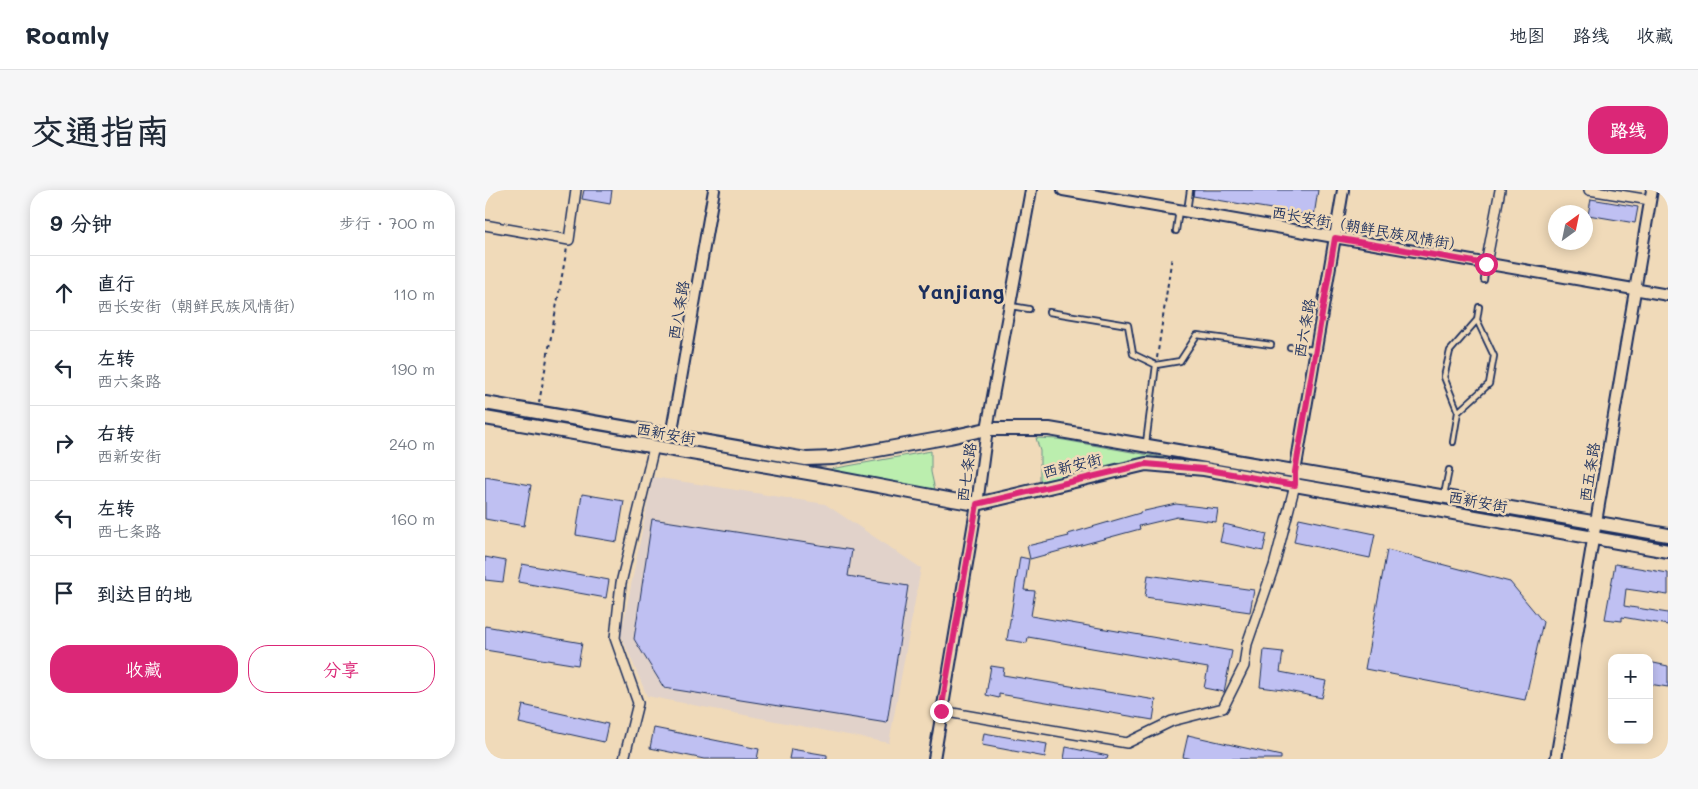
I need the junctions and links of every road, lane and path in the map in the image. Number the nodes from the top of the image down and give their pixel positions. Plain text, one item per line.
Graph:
1 (576, 190) edge
2 (715, 190) edge
3 (1031, 190) edge
4 (1063, 190) edge
5 (1190, 190) edge
6 (1343, 190) edge
7 (1499, 190) edge
8 (1589, 190) edge
9 (1651, 195) edge
10 (1183, 211) junction
11 (485, 225) edge
12 (1176, 231) dead end
13 (1335, 238) junction
14 (569, 240) junction
15 (1172, 256) dead end
16 (1486, 264) junction
17 (1484, 280) dead end
18 (1635, 289) junction
19 (1668, 295) edge
20 (1010, 306) junction
21 (1479, 307) dead end
22 (1029, 309) dead end
23 (1049, 312) dead end
24 (1477, 320) junction
25 (1271, 345) dead end
26 (1290, 347) dead end
27 (1315, 350) junction
28 (1156, 365) junction
29 (485, 404) edge
30 (1458, 412) junction
31 (537, 413) junction
32 (485, 418) edge
33 (987, 429) junction
34 (671, 436) junction
35 (1453, 442) dead end
36 (1146, 446) junction
37 (654, 447) junction
38 (1449, 470) dead end
39 (1295, 472) junction
40 (1295, 485) junction
41 (1444, 497) junction
42 (977, 504) junction
43 (1595, 524) junction
44 (1668, 535) edge
45 (1593, 538) junction
46 (1668, 551) edge
47 (941, 711) junction
48 (624, 759) edge
49 (934, 759) edge
50 (1556, 759) edge

1 - 14 street
2 - 34 street, 西八条路
3 - 20 street, 西七条路
4 - 10 street, 西长安街（朝鲜民族风情街）
5 - 10 lane
6 - 13 street, 西六条路
7 - 16 street
8 - 9 street
9 - 18 street, 西五条路
10 - 12 lane
10 - 13 street, 西长安街（朝鲜民族风情街）
11 - 14 street
13 - 16 street, 西长安街（朝鲜民族风情街）
13 - 27 street, 西六条路
14 - 31 path
15 - 28 path
16 - 17 lane
16 - 18 street, 西长安街（朝鲜民族风情街）
18 - 19 street, 西长安街（朝鲜民族风情街）
18 - 43 street, 西五条路
20 - 22 lane
20 - 33 street, 西七条路
21 - 24 lane
23 - 28 lane
24 - 30 lane
24 - 30 lane
25 - 28 lane
26 - 27 lane
27 - 39 street, 西六条路
28 - 36 lane
29 - 31 main road, 西新安街
30 - 35 lane
31 - 34 main road, 西新安街
32 - 37 main road, 西新安街
33 - 34 main road, 西新安街
33 - 36 main road, 西新安街
33 - 42 street, 西七条路
36 - 39 main road, 西新安街
37 - 42 main road, 西新安街
37 - 48 street
38 - 41 lane
39 - 40 street
39 - 41 main road, 西新安街
40 - 42 main road, 西新安街
40 - 45 main road, 西新安街
40 - 47 street
41 - 43 main road, 西新安街
42 - 47 street, 西七条路
43 - 44 main road, 西新安街
43 - 45 street, 西五条路
45 - 46 main road, 西新安街
45 - 50 street, 西五条路
47 - 49 street, 西七条路

